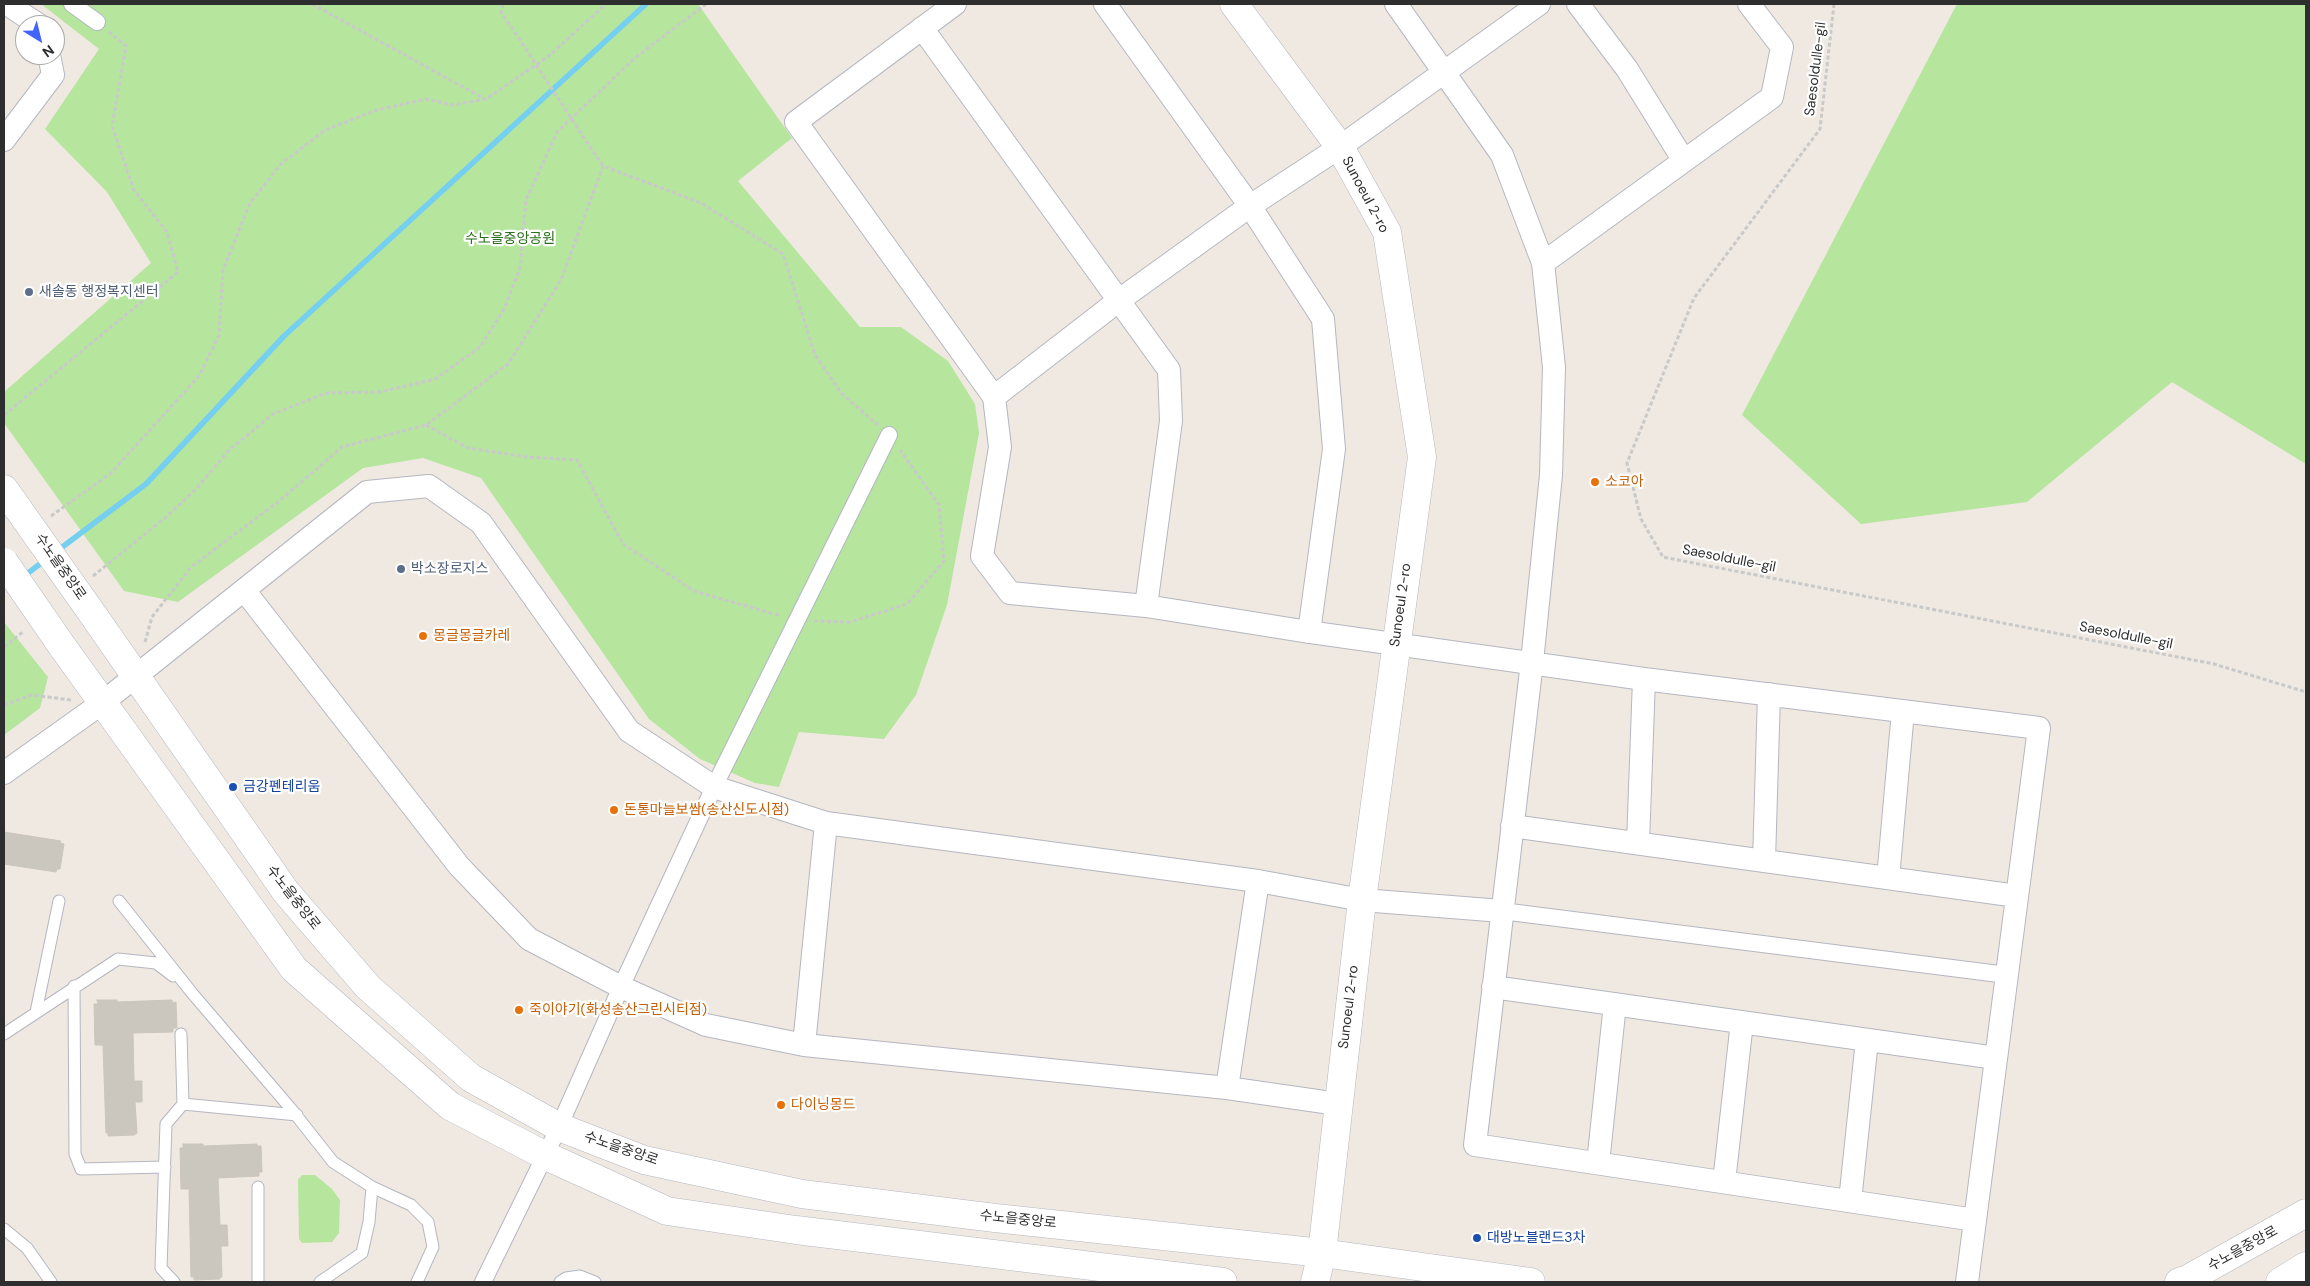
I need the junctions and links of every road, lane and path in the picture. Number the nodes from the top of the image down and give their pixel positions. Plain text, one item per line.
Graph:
1 (7, 4) edge
2 (72, 4) edge
3 (312, 4) edge
4 (503, 4) edge
5 (606, 4) edge
6 (706, 4) edge
7 (955, 4) edge
8 (1105, 4) edge
9 (1234, 4) edge
10 (1396, 4) edge
11 (1539, 4) edge
12 (1578, 4) edge
13 (1749, 4) edge
14 (1834, 4) edge
15 (24, 15) edge
16 (97, 22) joint
17 (922, 28) junction
18 (51, 65) edge
19 (1445, 72) junction
20 (486, 99) junction
21 (4, 140) edge
22 (1340, 147) junction
23 (1684, 161) junction
24 (603, 166) junction
25 (1250, 206) junction
26 (1543, 263) junction
27 (1118, 301) junction
28 (994, 397) junction
29 (4, 415) edge
30 (426, 425) junction
31 (889, 436) junction
32 (11, 499) edge
33 (49, 517) dead end
34 (4, 562) edge
35 (89, 579) dead end
36 (244, 590) junction
37 (1146, 606) junction
38 (797, 620) junction
39 (27, 628) dead end
40 (1309, 632) junction
41 (1396, 643) junction
42 (4, 647) edge
43 (1532, 662) junction
44 (136, 676) junction
45 (1644, 678) junction
46 (2306, 692) edge
47 (1769, 694) junction
48 (102, 703) junction
49 (4, 705) edge
50 (1903, 711) junction
51 (4, 773) edge
52 (714, 787) junction
53 (826, 823) junction
54 (1512, 826) junction
55 (1638, 844) junction
56 (1764, 861) junction
57 (1888, 878) junction
58 (1258, 881) junction
59 (2017, 896) junction
60 (1362, 900) junction
61 (59, 901) dead end
62 (119, 901) dead end
63 (1502, 911) junction
64 (2007, 975) junction
65 (185, 984) junction
66 (74, 986) junction
67 (621, 986) junction
68 (1493, 987) junction
69 (1614, 1004) junction
70 (36, 1012) junction
71 (1742, 1022) junction
72 (4, 1034) edge
73 (181, 1034) dead end
74 (1868, 1040) junction
75 (804, 1045) junction
76 (1996, 1058) junction
77 (1227, 1088) junction
78 (183, 1104) junction
79 (1338, 1104) junction
80 (297, 1115) junction
81 (559, 1126) junction
82 (544, 1155) junction
83 (1598, 1163) junction
84 (165, 1167) junction
85 (1724, 1182) junction
86 (258, 1187) dead end
87 (372, 1187) junction
88 (1850, 1201) junction
89 (2306, 1213) edge
90 (1976, 1220) junction
91 (4, 1229) edge
92 (1322, 1253) junction
93 (2306, 1266) edge
94 (51, 1282) edge
95 (174, 1282) edge
96 (258, 1282) edge
97 (320, 1282) edge
98 (417, 1282) edge
99 (483, 1282) edge
100 (560, 1282) edge
101 (595, 1282) edge
102 (1223, 1282) edge
103 (1315, 1282) edge
104 (1531, 1282) edge
105 (1967, 1282) edge
106 (2178, 1282) edge
107 (2280, 1282) edge

1 - 15 street
2 - 16 street
3 - 20 path
4 - 24 path, bridge
5 - 20 path
6 - 35 path
7 - 17 street
8 - 25 street
9 - 22 main road, Sunoeul 2-ro
10 - 19 street
11 - 19 street
12 - 23 street
13 - 23 street
14 - 46 path, Saesoldulle-gil
16 - 29 path
17 - 27 street
17 - 28 street
18 - 21 street
19 - 22 street
19 - 26 street
20 - 33 path
22 - 25 street
22 - 41 main road, Sunoeul 2-ro
23 - 26 street
24 - 30 path
24 - 31 path
25 - 27 street
25 - 40 street
26 - 43 street
27 - 28 street
27 - 37 street
28 - 37 street
30 - 38 path
30 - 44 path
31 - 38 street
31 - 38 path
32 - 44 main road, 수노을중앙로, bridge
34 - 48 main road, bridge
36 - 44 street
36 - 52 street
36 - 67 street
37 - 40 street
38 - 52 street
39 - 42 path
40 - 41 street
41 - 43 street
41 - 60 main road, Sunoeul 2-ro
43 - 45 street
43 - 54 street
44 - 48 street
44 - 81 main road, 수노을중앙로
45 - 47 street
45 - 55 street
47 - 50 street
47 - 56 street
48 - 49 path
48 - 51 street
48 - 82 main road
50 - 57 street
50 - 59 street
52 - 53 street
52 - 67 street
53 - 58 street
53 - 75 street
54 - 55 street
54 - 63 street
55 - 56 street
56 - 57 street
57 - 59 street
58 - 60 street
58 - 77 street
59 - 64 street
60 - 63 street
60 - 79 main road, Sunoeul 2-ro
61 - 70 lane
62 - 65 lane
63 - 64 street
63 - 68 street
64 - 76 street
65 - 66 lane
65 - 80 lane
66 - 70 lane
66 - 84 lane
67 - 75 street
67 - 81 street
68 - 69 street
68 - 83 street
69 - 71 street
69 - 83 street
70 - 72 lane
71 - 74 street
71 - 85 street
73 - 78 lane
74 - 76 street
74 - 88 street
75 - 77 street
76 - 90 street
77 - 79 street
78 - 80 lane
78 - 84 lane
79 - 92 main road, Sunoeul 2-ro
80 - 87 lane
81 - 82 street
81 - 92 main road, 수노을중앙로
82 - 99 street
82 - 102 main road
83 - 85 street
84 - 95 lane
85 - 88 street
86 - 96 lane
87 - 97 lane
87 - 98 lane
88 - 90 street
89 - 106 main road, 수노을중앙로
90 - 105 street
91 - 94 lane
92 - 103 main road, Sunoeul 2-ro
92 - 104 main road, 수노을중앙로
93 - 107 main road
100 - 101 lane

